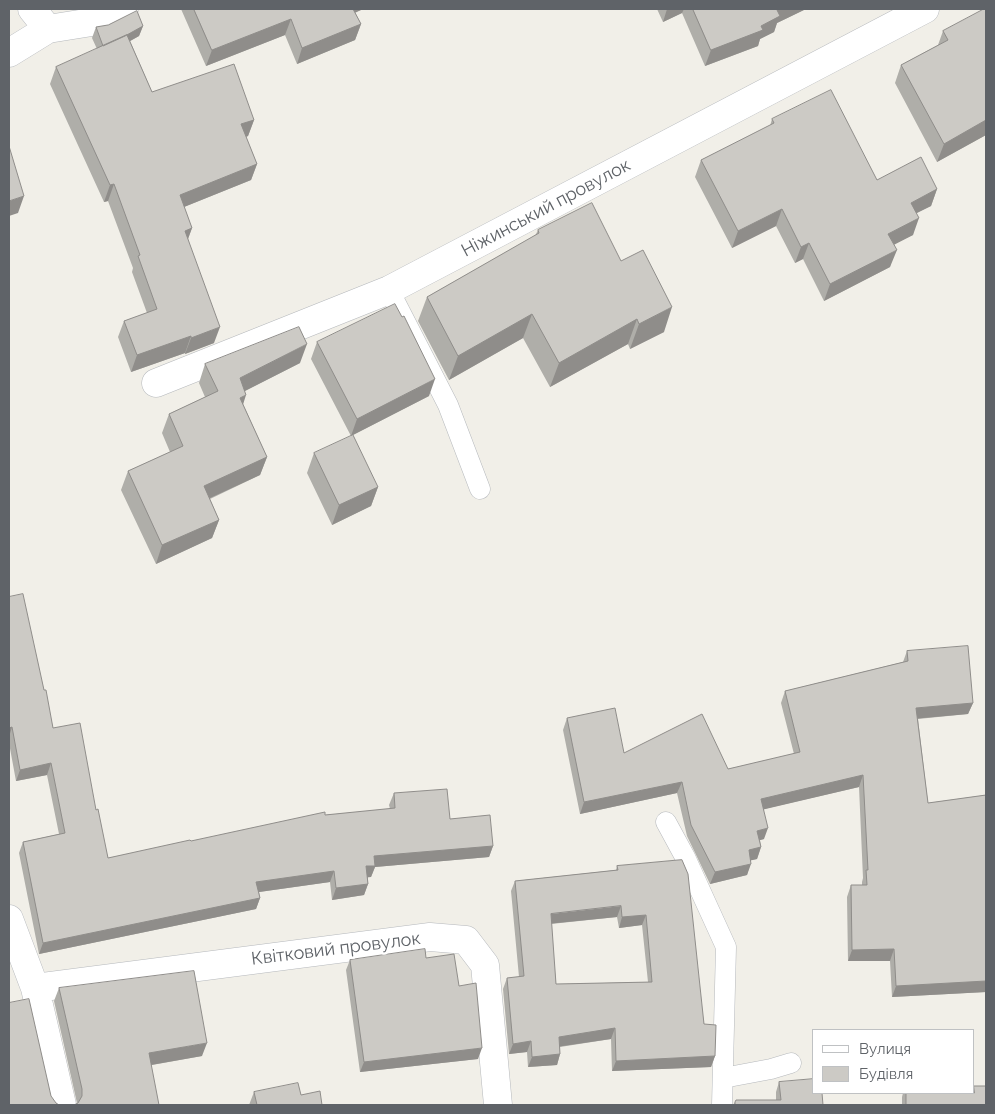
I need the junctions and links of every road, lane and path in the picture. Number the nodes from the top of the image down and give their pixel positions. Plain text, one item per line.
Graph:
1 (124, 9) edge
2 (925, 9) edge
3 (40, 19) edge
4 (9, 53) edge
5 (389, 290) junction
6 (156, 383) dead end
7 (480, 488) dead end
8 (666, 822) dead end
9 (9, 919) edge
10 (35, 988) junction
11 (791, 1063) dead end
12 (723, 1078) junction
13 (62, 1105) edge
14 (498, 1105) edge
15 (722, 1105) edge

1 - 3 street
2 - 5 street, Ніжинський провулок
3 - 4 street
5 - 6 street, Ніжинський провулок
5 - 7 lane
8 - 12 lane
9 - 10 street
10 - 13 street
10 - 14 street, Квітковий провулок
11 - 12 lane
12 - 15 lane

